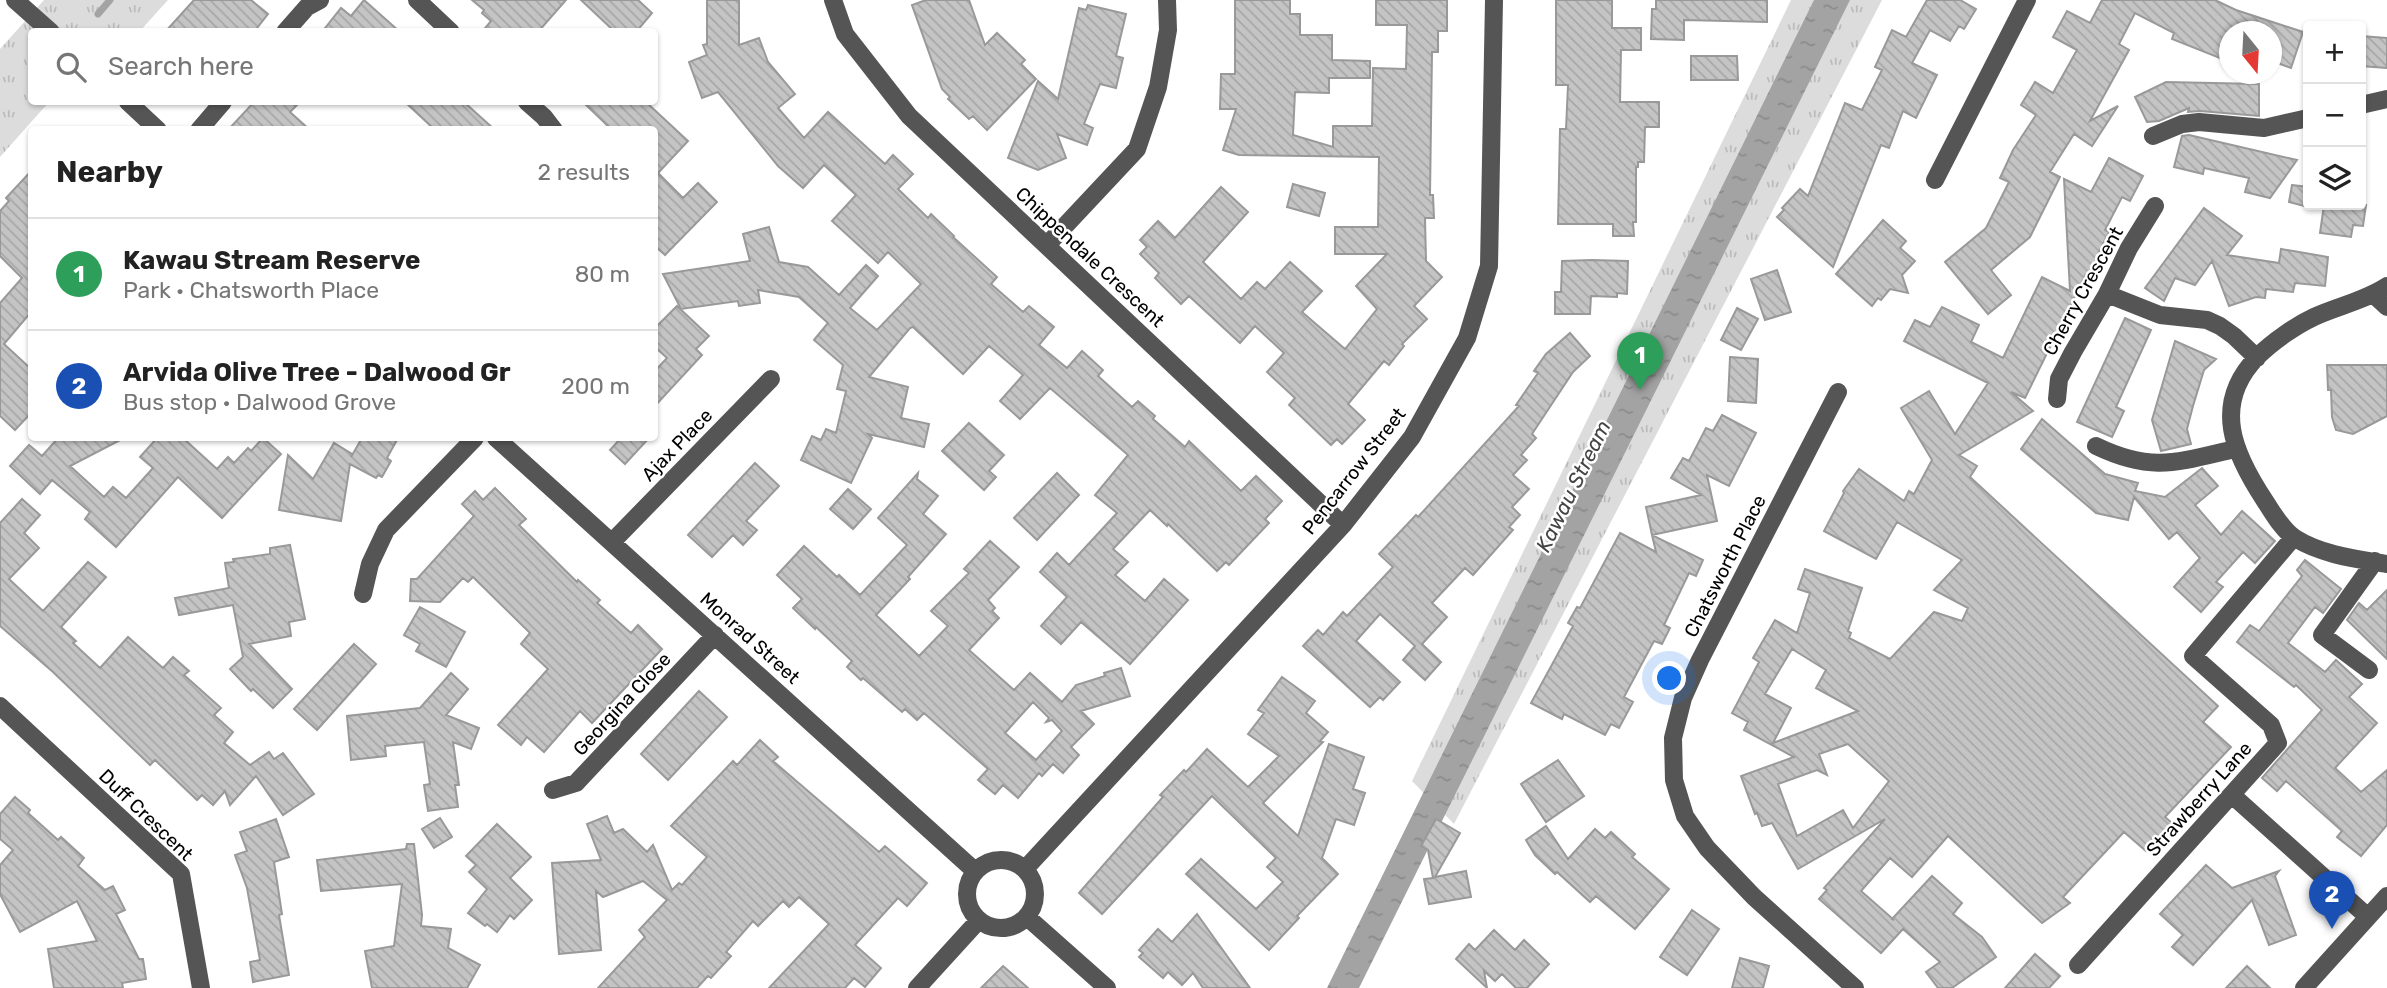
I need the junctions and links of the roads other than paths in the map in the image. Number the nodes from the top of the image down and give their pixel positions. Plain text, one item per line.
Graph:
1 (15, 0) edge
2 (320, 0) edge
3 (416, 0) edge
4 (833, 0) edge
5 (1167, 0) edge
6 (1494, 0) edge
7 (2027, 0) edge
8 (46, 28) edge
9 (289, 28) edge
10 (447, 28) edge
11 (2387, 99) edge
12 (2366, 104) edge
13 (131, 105) edge
14 (220, 105) edge
15 (530, 105) edge
16 (2303, 119) edge
17 (154, 126) edge
18 (202, 126) edge
19 (551, 126) edge
20 (2153, 136) dead end
21 (1935, 180) dead end
22 (2155, 206) dead end
23 (1047, 245) junction
24 (2107, 294) junction
25 (2383, 296) edge
26 (2257, 358) junction
27 (771, 379) dead end
28 (1838, 392) dead end
29 (2057, 398) dead end
30 (472, 441) edge
31 (499, 441) edge
32 (2096, 446) dead end
33 (2235, 449) junction
34 (1343, 525) junction
35 (2293, 538) junction
36 (613, 541) junction
37 (2381, 563) edge
38 (363, 594) dead end
39 (715, 635) junction
40 (2369, 670) dead end
41 (0, 705) edge
42 (553, 790) dead end
43 (2232, 795) junction
44 (1025, 869) junction
45 (975, 871) junction
46 (2387, 896) edge
47 (1027, 917) junction
48 (2368, 917) junction
49 (978, 920) junction
50 (2078, 965) dead end
51 (201, 988) edge
52 (917, 988) edge
53 (1107, 988) edge
54 (1855, 988) edge
55 (2304, 988) edge

1 - 8 street
2 - 9 street
3 - 10 street
4 - 23 street, Chippendale Crescent
5 - 23 street
6 - 34 street, Pencarrow Street
7 - 21 street
11 - 12 street
13 - 17 street
14 - 18 street
15 - 19 street
16 - 20 street
22 - 24 street, Cherry Crescent
23 - 34 street, Chippendale Crescent
24 - 26 street
24 - 29 street, Cherry Crescent
25 - 26 street
26 - 33 street
27 - 36 street, Ajax Place
28 - 54 street, Chatsworth Place
30 - 38 street
31 - 36 street, Monrad Street
32 - 33 street
33 - 35 street
34 - 44 street, Pencarrow Street
35 - 37 street
35 - 43 street, Strawberry Lane
36 - 39 street, Monrad Street
37 - 40 street
39 - 42 street, Georgina Close
39 - 45 street, Monrad Street
41 - 51 street, Duff Crescent
43 - 48 street
43 - 50 street, Strawberry Lane
44 - 45 street
44 - 47 street
45 - 49 street
46 - 48 street
47 - 49 street
47 - 53 street
48 - 55 street
49 - 52 street

